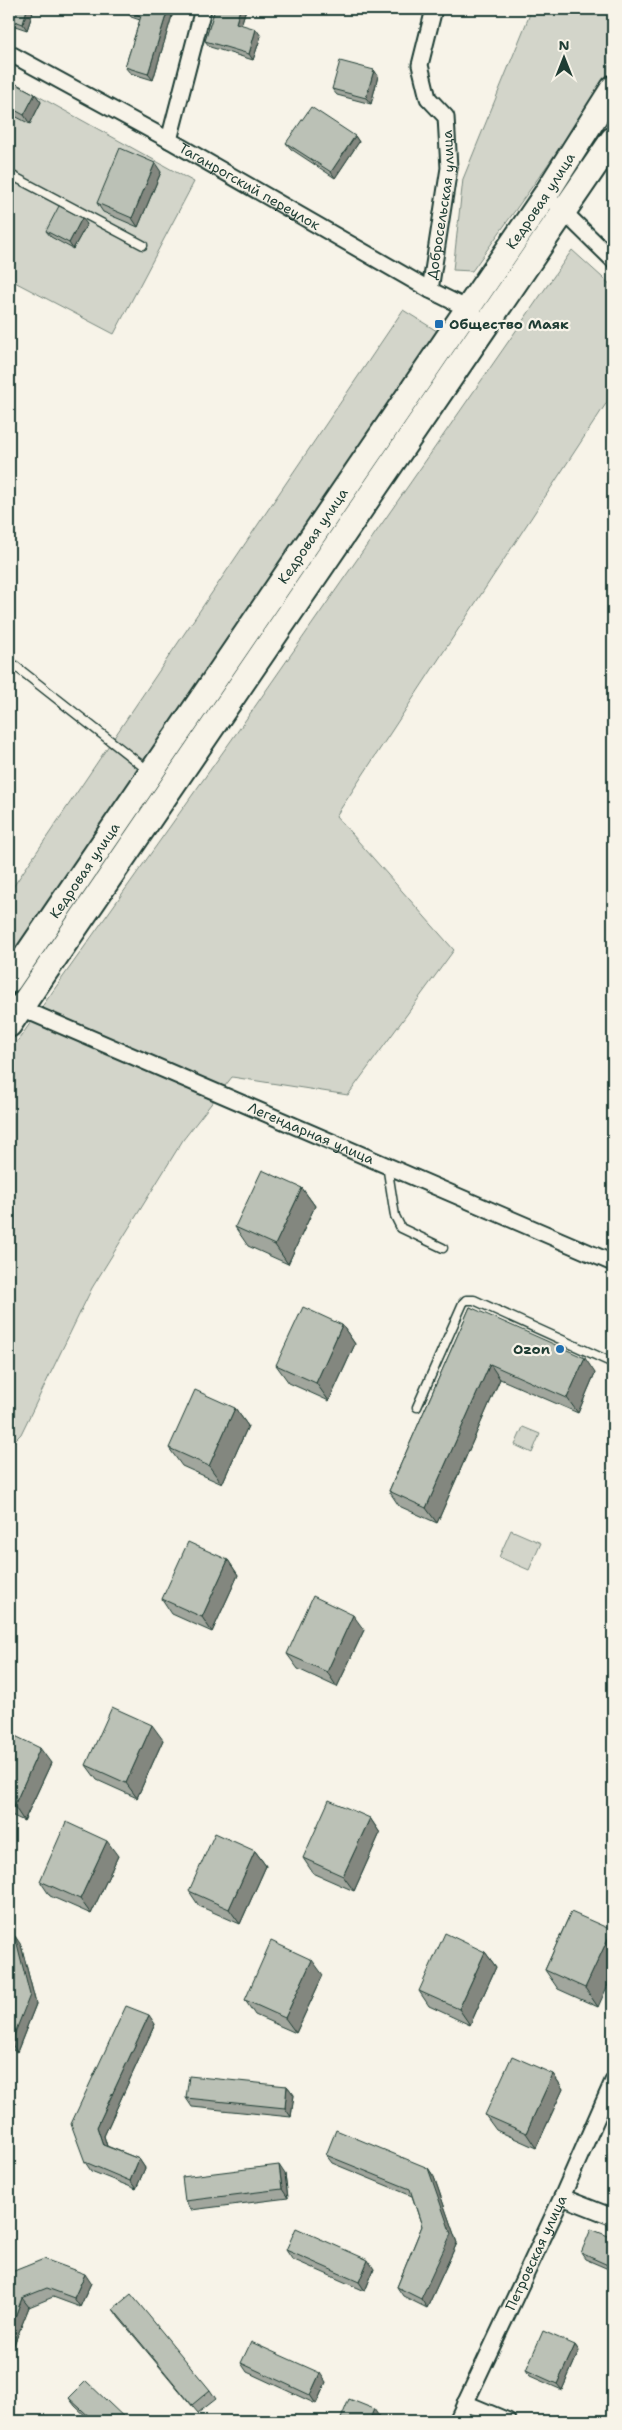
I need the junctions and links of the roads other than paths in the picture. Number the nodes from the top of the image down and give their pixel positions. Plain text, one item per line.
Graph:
1 (203, 9) edge
2 (434, 9) edge
3 (9, 53) edge
4 (613, 88) edge
5 (613, 139) edge
6 (169, 140) junction
7 (9, 174) edge
8 (546, 194) junction
9 (565, 212) junction
10 (143, 245) dead end
11 (613, 260) edge
12 (430, 290) junction
13 (468, 309) junction
14 (491, 320) junction
15 (9, 661) edge
16 (151, 773) junction
17 (9, 981) edge
18 (13, 1012) edge
19 (387, 1165) junction
20 (443, 1248) dead end
21 (613, 1263) edge
22 (613, 1363) edge
23 (416, 1407) dead end
24 (613, 2081) edge
25 (562, 2197) junction
26 (613, 2217) edge
27 (465, 2402) junction
28 (457, 2421) edge
29 (508, 2421) edge

1 - 6 street
2 - 12 street, Добросельская улица
3 - 6 street, Таганрогский переулок
4 - 8 main road, Кедровая улица
5 - 9 main road, Кедровая улица
6 - 12 street, Таганрогский переулок
7 - 10 lane
8 - 9 street
8 - 13 main road, Кедровая улица
9 - 11 street
9 - 14 main road, Кедровая улица
12 - 13 street, Таганрогский переулок
13 - 14 street, Таганрогский переулок
13 - 16 main road, Кедровая улица
14 - 18 main road, Кедровая улица
15 - 16 lane
16 - 17 main road, Кедровая улица
18 - 19 street, Легендарная улица
19 - 20 lane
19 - 21 street, Легендарная улица
22 - 23 lane
24 - 25 street, Петровская улица
25 - 26 street
25 - 27 street, Петровская улица
27 - 28 street, Петровская улица
27 - 29 street

